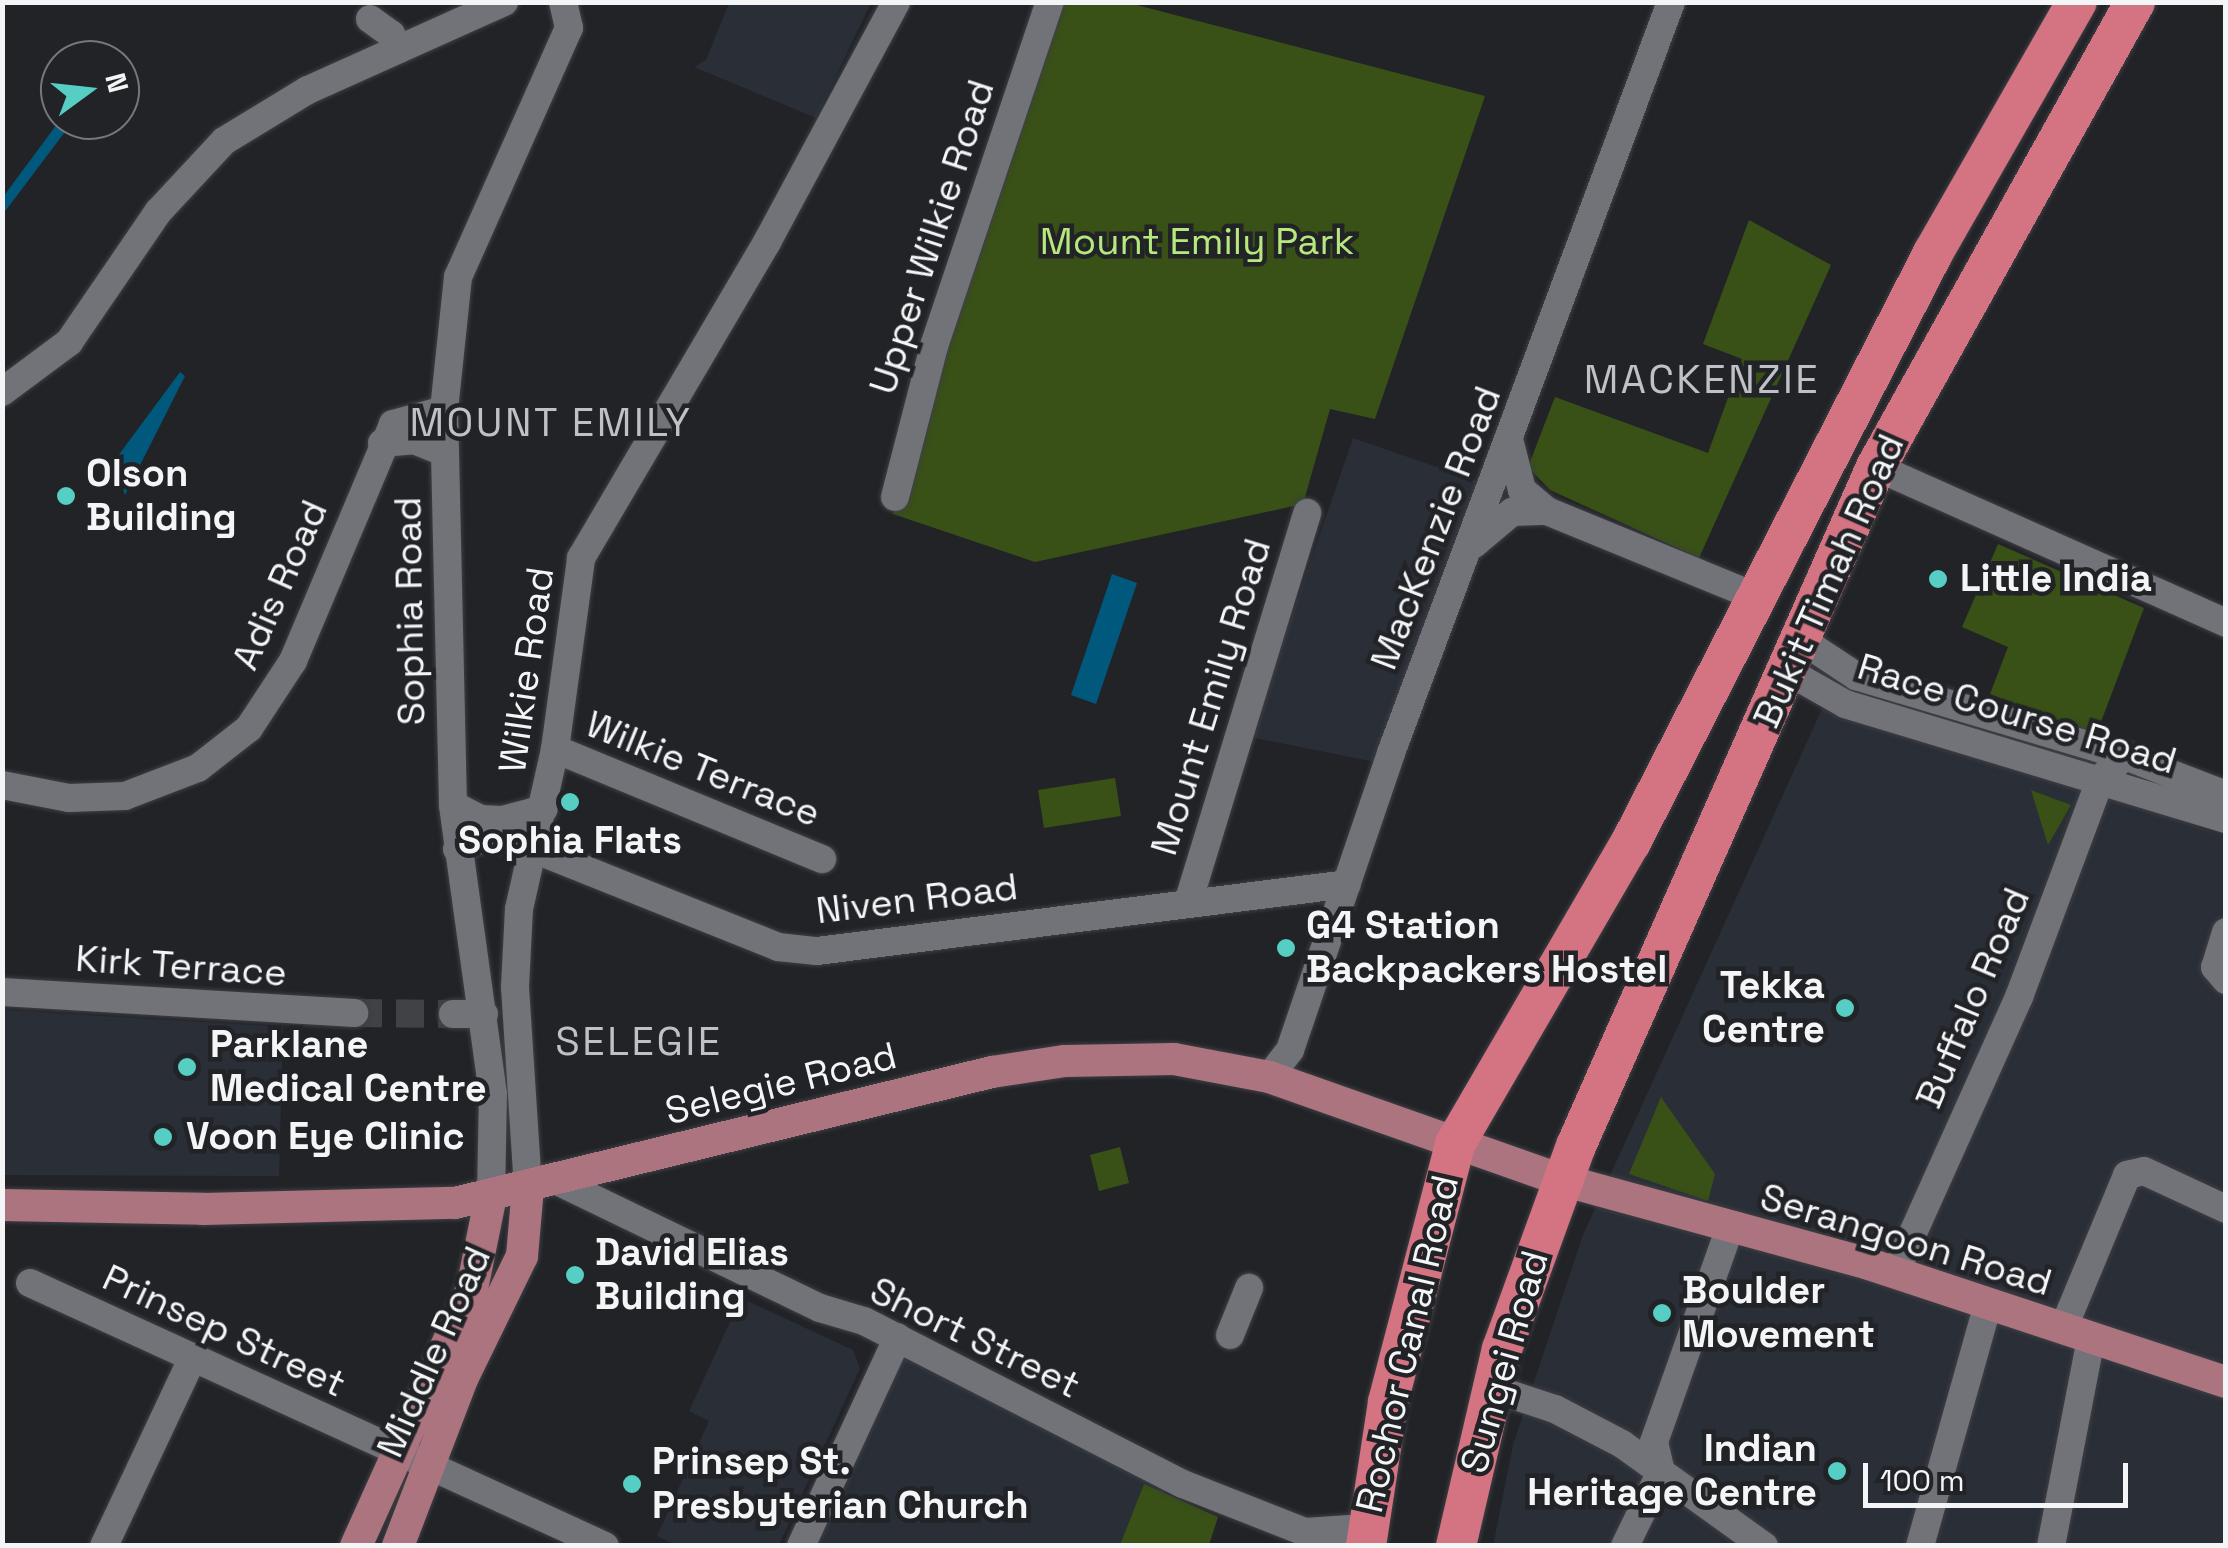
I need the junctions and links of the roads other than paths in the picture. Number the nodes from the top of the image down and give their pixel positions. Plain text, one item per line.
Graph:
1 (504, 2) edge
2 (896, 2) edge
3 (1050, 2) edge
4 (1671, 2) edge
5 (2077, 2) edge
6 (2136, 2) edge
7 (2153, 2) edge
8 (370, 19) dead end
9 (569, 19) edge
10 (398, 50) junction
11 (2056, 153) junction
12 (2, 392) edge
13 (444, 410) junction
14 (1510, 442) junction
15 (382, 443) junction
16 (444, 452) junction
17 (1876, 467) junction
18 (894, 496) dead end
19 (1547, 511) junction
20 (1307, 513) dead end
21 (1469, 548) junction
22 (1757, 597) junction
23 (2226, 623) edge
24 (1796, 657) junction
25 (1950, 720) junction
26 (555, 749) junction
27 (2124, 756) junction
28 (2101, 778) junction
29 (2, 785) edge
30 (2226, 795) edge
31 (453, 805) junction
32 (544, 809) junction
33 (2226, 819) edge
34 (456, 849) junction
35 (532, 852) junction
36 (822, 859) dead end
37 (1347, 884) junction
38 (1188, 904) junction
39 (2226, 932) edge
40 (2220, 974) edge
41 (2, 992) edge
42 (354, 1013) tunnel mouth
43 (453, 1014) tunnel mouth
44 (484, 1014) junction
45 (1269, 1077) junction
46 (1455, 1144) junction
47 (1562, 1180) junction
48 (543, 1185) junction
49 (492, 1196) junction
50 (2, 1205) edge
51 (2226, 1209) edge
52 (1728, 1232) junction
53 (1895, 1273) junction
54 (30, 1283) dead end
55 (1249, 1288) dead end
56 (1988, 1304) junction
57 (2077, 1334) junction
58 (1230, 1336) dead end
59 (898, 1337) junction
60 (192, 1359) junction
61 (2226, 1382) edge
62 (1490, 1388) junction
63 (394, 1452) junction
64 (1658, 1463) junction
65 (427, 1467) junction
66 (1366, 1537) edge
67 (104, 1546) edge
68 (356, 1546) edge
69 (398, 1546) edge
70 (605, 1546) edge
71 (801, 1546) edge
72 (1456, 1546) edge
73 (1625, 1546) edge
74 (1764, 1546) edge
75 (1920, 1546) edge
76 (2051, 1546) edge

1 - 10 street
2 - 26 street, Wilkie Road
3 - 18 street, Upper Wilkie Road
4 - 14 street, MacKenzie Road
5 - 22 highway, Bukit Timah Road
6 - 11 highway, Bukit Timah Road
7 - 11 highway
8 - 10 street
9 - 13 street, Sophia Road
10 - 12 street
11 - 17 highway, Bukit Timah Road
13 - 15 street
13 - 16 street, Sophia Road
14 - 19 street
14 - 21 street, MacKenzie Road
15 - 16 street
15 - 29 street, Adis Road
16 - 31 street, Sophia Road
17 - 23 street
17 - 24 highway, Bukit Timah Road
19 - 21 street
19 - 22 street
20 - 38 street, Mount Emily Road
21 - 37 street, MacKenzie Road
22 - 46 highway, Bukit Timah Road
24 - 25 street, Race Course Road
24 - 47 highway, Bukit Timah Road
25 - 27 street, Race Course Road
25 - 28 street, Race Course Road
26 - 32 street, Wilkie Road
26 - 36 street, Wilkie Terrace
27 - 28 street, Buffalo Road
27 - 30 street, Race Course Road
28 - 33 street, Race Course Road
28 - 53 street, Buffalo Road
31 - 32 street
31 - 34 street, Sophia Road
32 - 35 street, Wilkie Road
34 - 35 street, Niven Road
34 - 44 street, Sophia Road
35 - 38 street, Niven Road
35 - 48 street, Wilkie Road
37 - 38 street, Niven Road
37 - 45 street, MacKenzie Road
39 - 40 street
41 - 42 street, Kirk Terrace
43 - 44 street
44 - 49 street, Sophia Road
45 - 46 main road, Selegie Road
45 - 48 main road, Selegie Road
46 - 47 main road, Selegie Road
46 - 66 highway, Rochor Canal Road
47 - 52 main road, Serangoon Road
47 - 62 highway, Sungei Road
48 - 49 main road, Selegie Road
48 - 59 street, Short Street
48 - 65 main road, Middle Road
49 - 50 main road, Selegie Road
49 - 63 main road, Middle Road
51 - 57 street
52 - 53 main road, Serangoon Road
52 - 64 street
53 - 56 main road, Serangoon Road
54 - 60 street, Prinsep Street
55 - 58 street
56 - 57 main road, Serangoon Road
56 - 75 street
57 - 61 main road, Serangoon Road
57 - 76 street
59 - 66 street, Short Street
59 - 71 street
60 - 63 street, Prinsep Street
60 - 67 street
62 - 64 street
62 - 72 highway, Sungei Road
63 - 65 street, Prinsep Street
63 - 68 main road, Middle Road
64 - 73 street
64 - 74 street
65 - 69 main road, Middle Road
65 - 70 street, Prinsep Street

